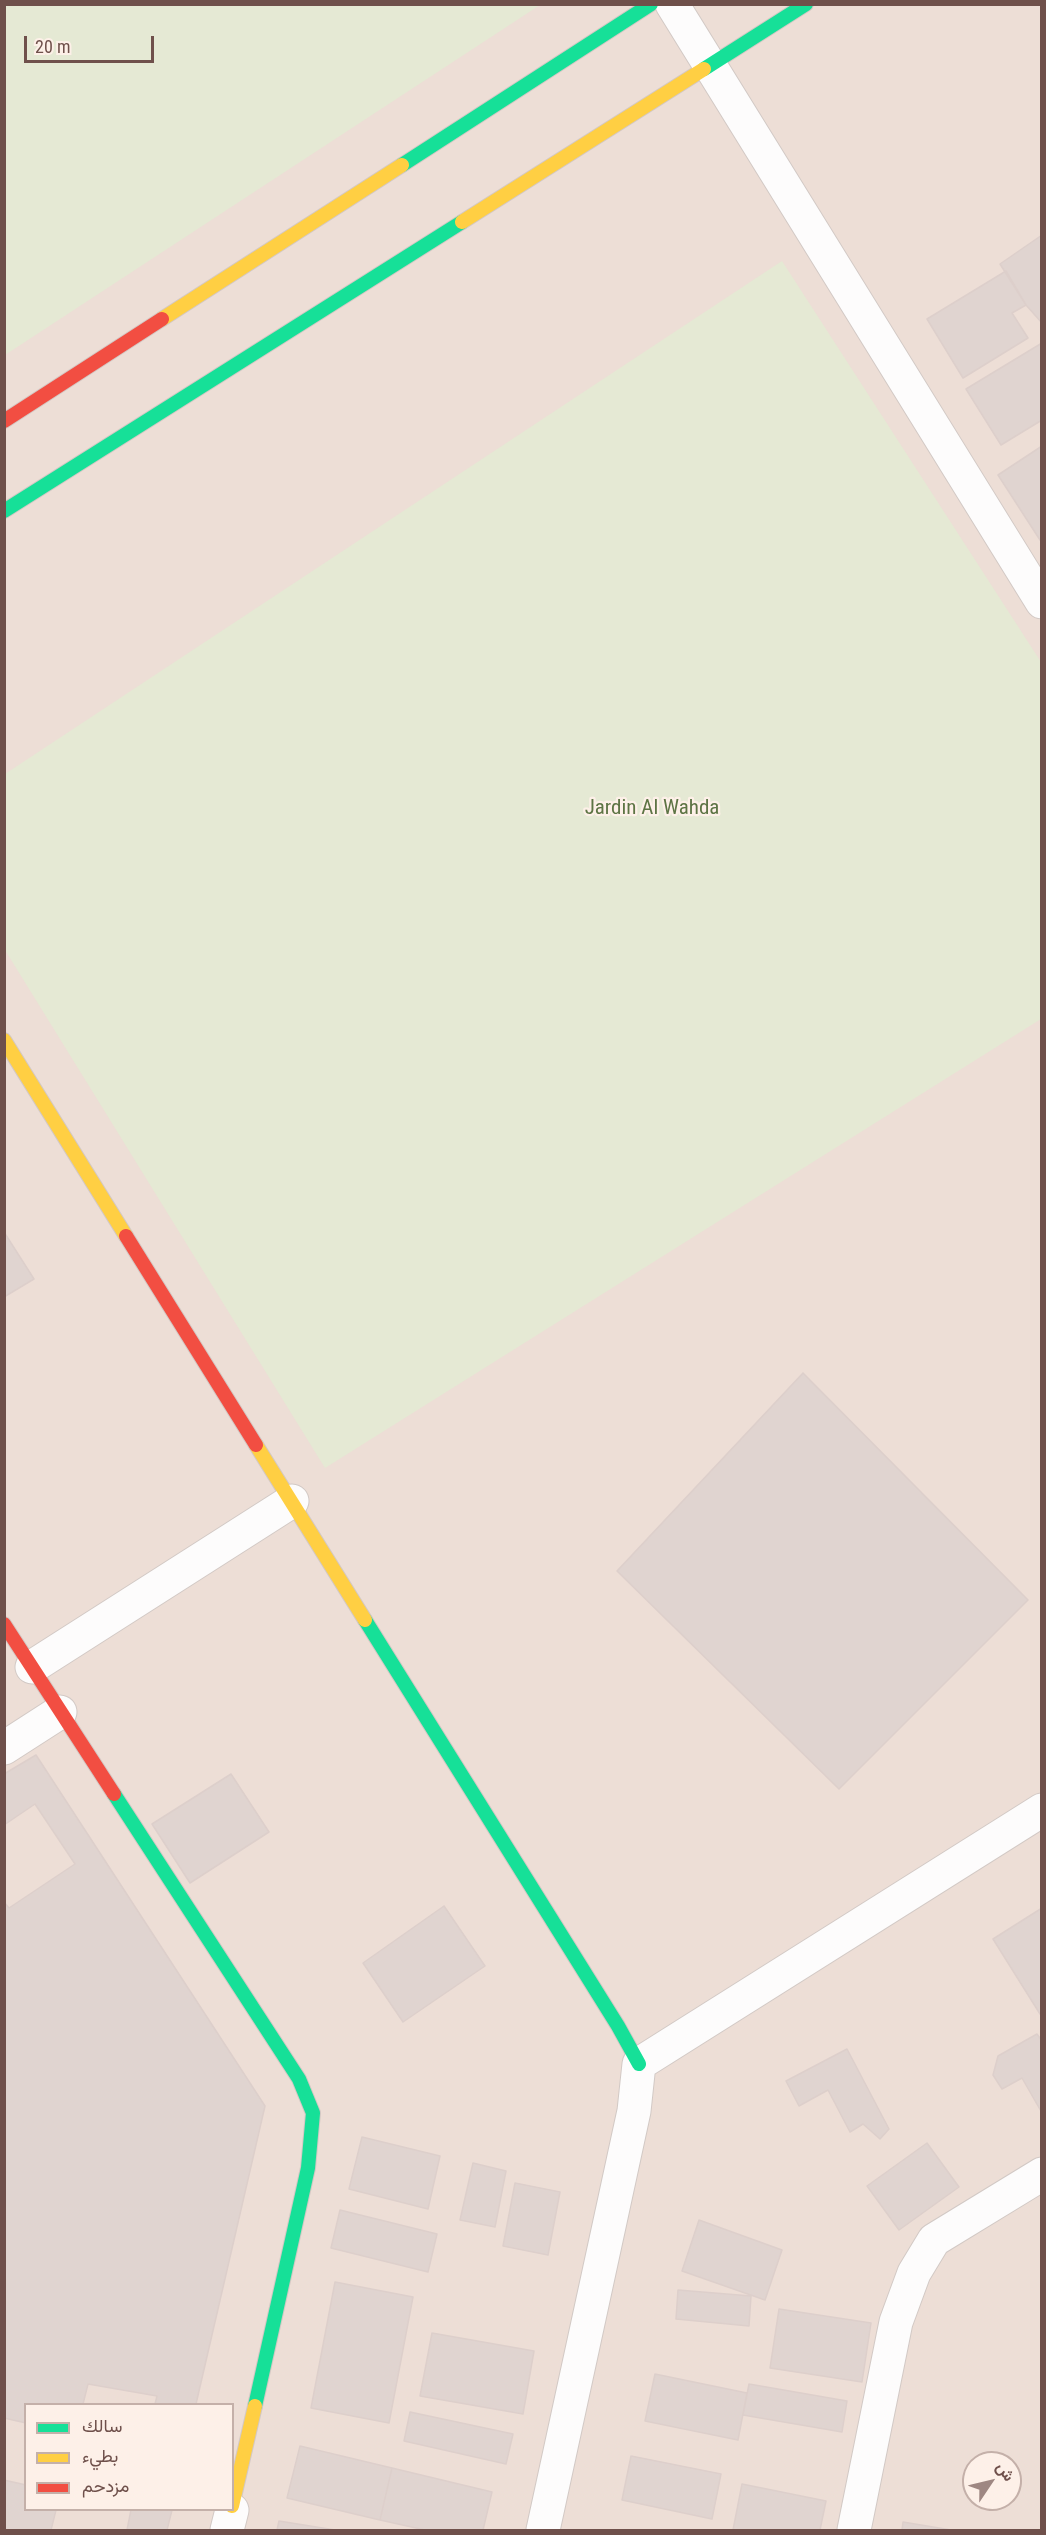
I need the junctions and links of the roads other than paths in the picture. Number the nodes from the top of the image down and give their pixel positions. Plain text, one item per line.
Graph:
1 (651, 4) edge
2 (672, 4) edge
3 (806, 4) edge
4 (709, 66) junction
5 (4, 421) edge
6 (4, 511) edge
7 (1041, 602) edge
8 (4, 1040) edge
9 (292, 1502) junction
10 (4, 1624) edge
11 (33, 1667) junction
12 (60, 1712) junction
13 (4, 1748) edge
14 (1041, 1810) edge
15 (639, 2064) junction
16 (1041, 2174) edge
17 (234, 2499) edge
18 (231, 2511) edge
19 (227, 2530) edge
20 (543, 2530) edge
21 (854, 2530) edge

1 - 5 street
2 - 4 street
3 - 4 street
4 - 6 street
4 - 7 street
8 - 9 street
9 - 11 street
9 - 15 street
10 - 11 street
11 - 12 street
12 - 13 street
12 - 17 street
14 - 15 street
15 - 20 street
16 - 21 street
18 - 19 street

